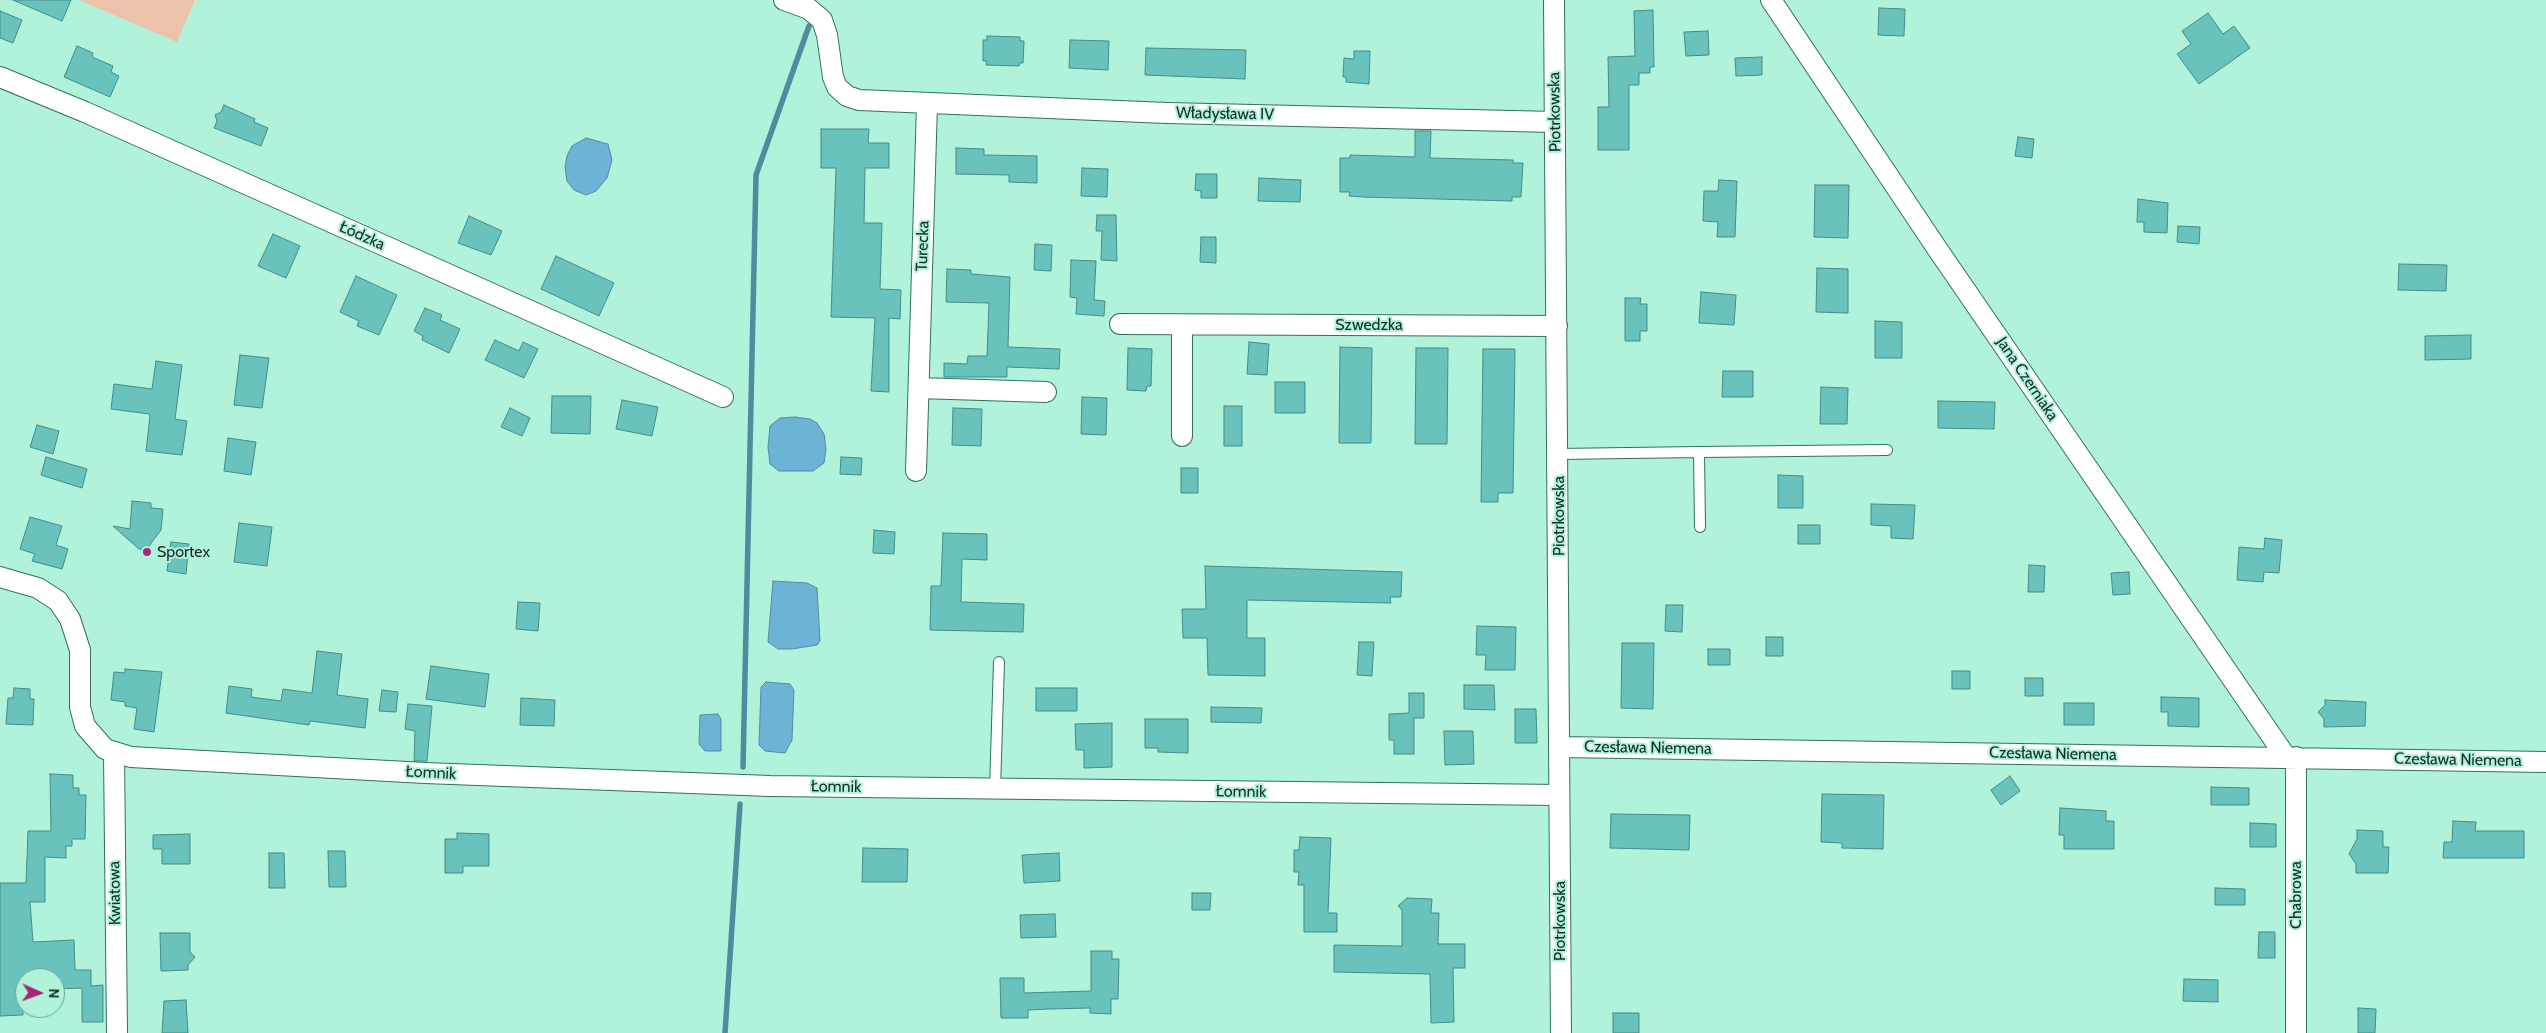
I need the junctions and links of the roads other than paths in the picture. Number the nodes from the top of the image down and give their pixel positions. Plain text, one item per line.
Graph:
1 (784, 0) edge
2 (1554, 0) edge
3 (1771, 0) edge
4 (0, 77) edge
5 (927, 104) junction
6 (1555, 122) junction
7 (1120, 324) dead end
8 (1182, 325) junction
9 (1557, 326) junction
10 (919, 388) junction
11 (1046, 392) dead end
12 (723, 397) dead end
13 (1182, 436) dead end
14 (1887, 450) dead end
15 (1699, 452) junction
16 (1558, 454) junction
17 (916, 471) dead end
18 (1700, 527) dead end
19 (0, 577) edge
20 (999, 662) dead end
21 (1560, 747) junction
22 (114, 753) junction
23 (2291, 757) junction
24 (2546, 762) edge
25 (996, 789) junction
26 (1559, 795) junction
27 (117, 1033) edge
28 (1561, 1033) edge
29 (2296, 1033) edge

1 - 5 street, Władysława IV
2 - 6 street, Piotrkowska
3 - 23 street, Jana Czerniaka
4 - 12 street, Łódzka
5 - 6 street, Władysława IV
5 - 10 street, Turecka
6 - 9 street, Piotrkowska
7 - 8 street, Szwedzka
8 - 9 street, Szwedzka
8 - 13 street
9 - 16 street, Piotrkowska
10 - 11 street
10 - 17 street, Turecka
14 - 15 lane
15 - 16 lane
15 - 18 lane
16 - 21 street, Piotrkowska
19 - 22 street
20 - 25 lane
21 - 23 street, Czesława Niemena
21 - 26 street, Piotrkowska
22 - 25 street, Łomnik
22 - 27 street, Kwiatowa
23 - 24 street, Czesława Niemena
23 - 29 street, Chabrowa
25 - 26 street, Łomnik
26 - 28 street, Piotrkowska

